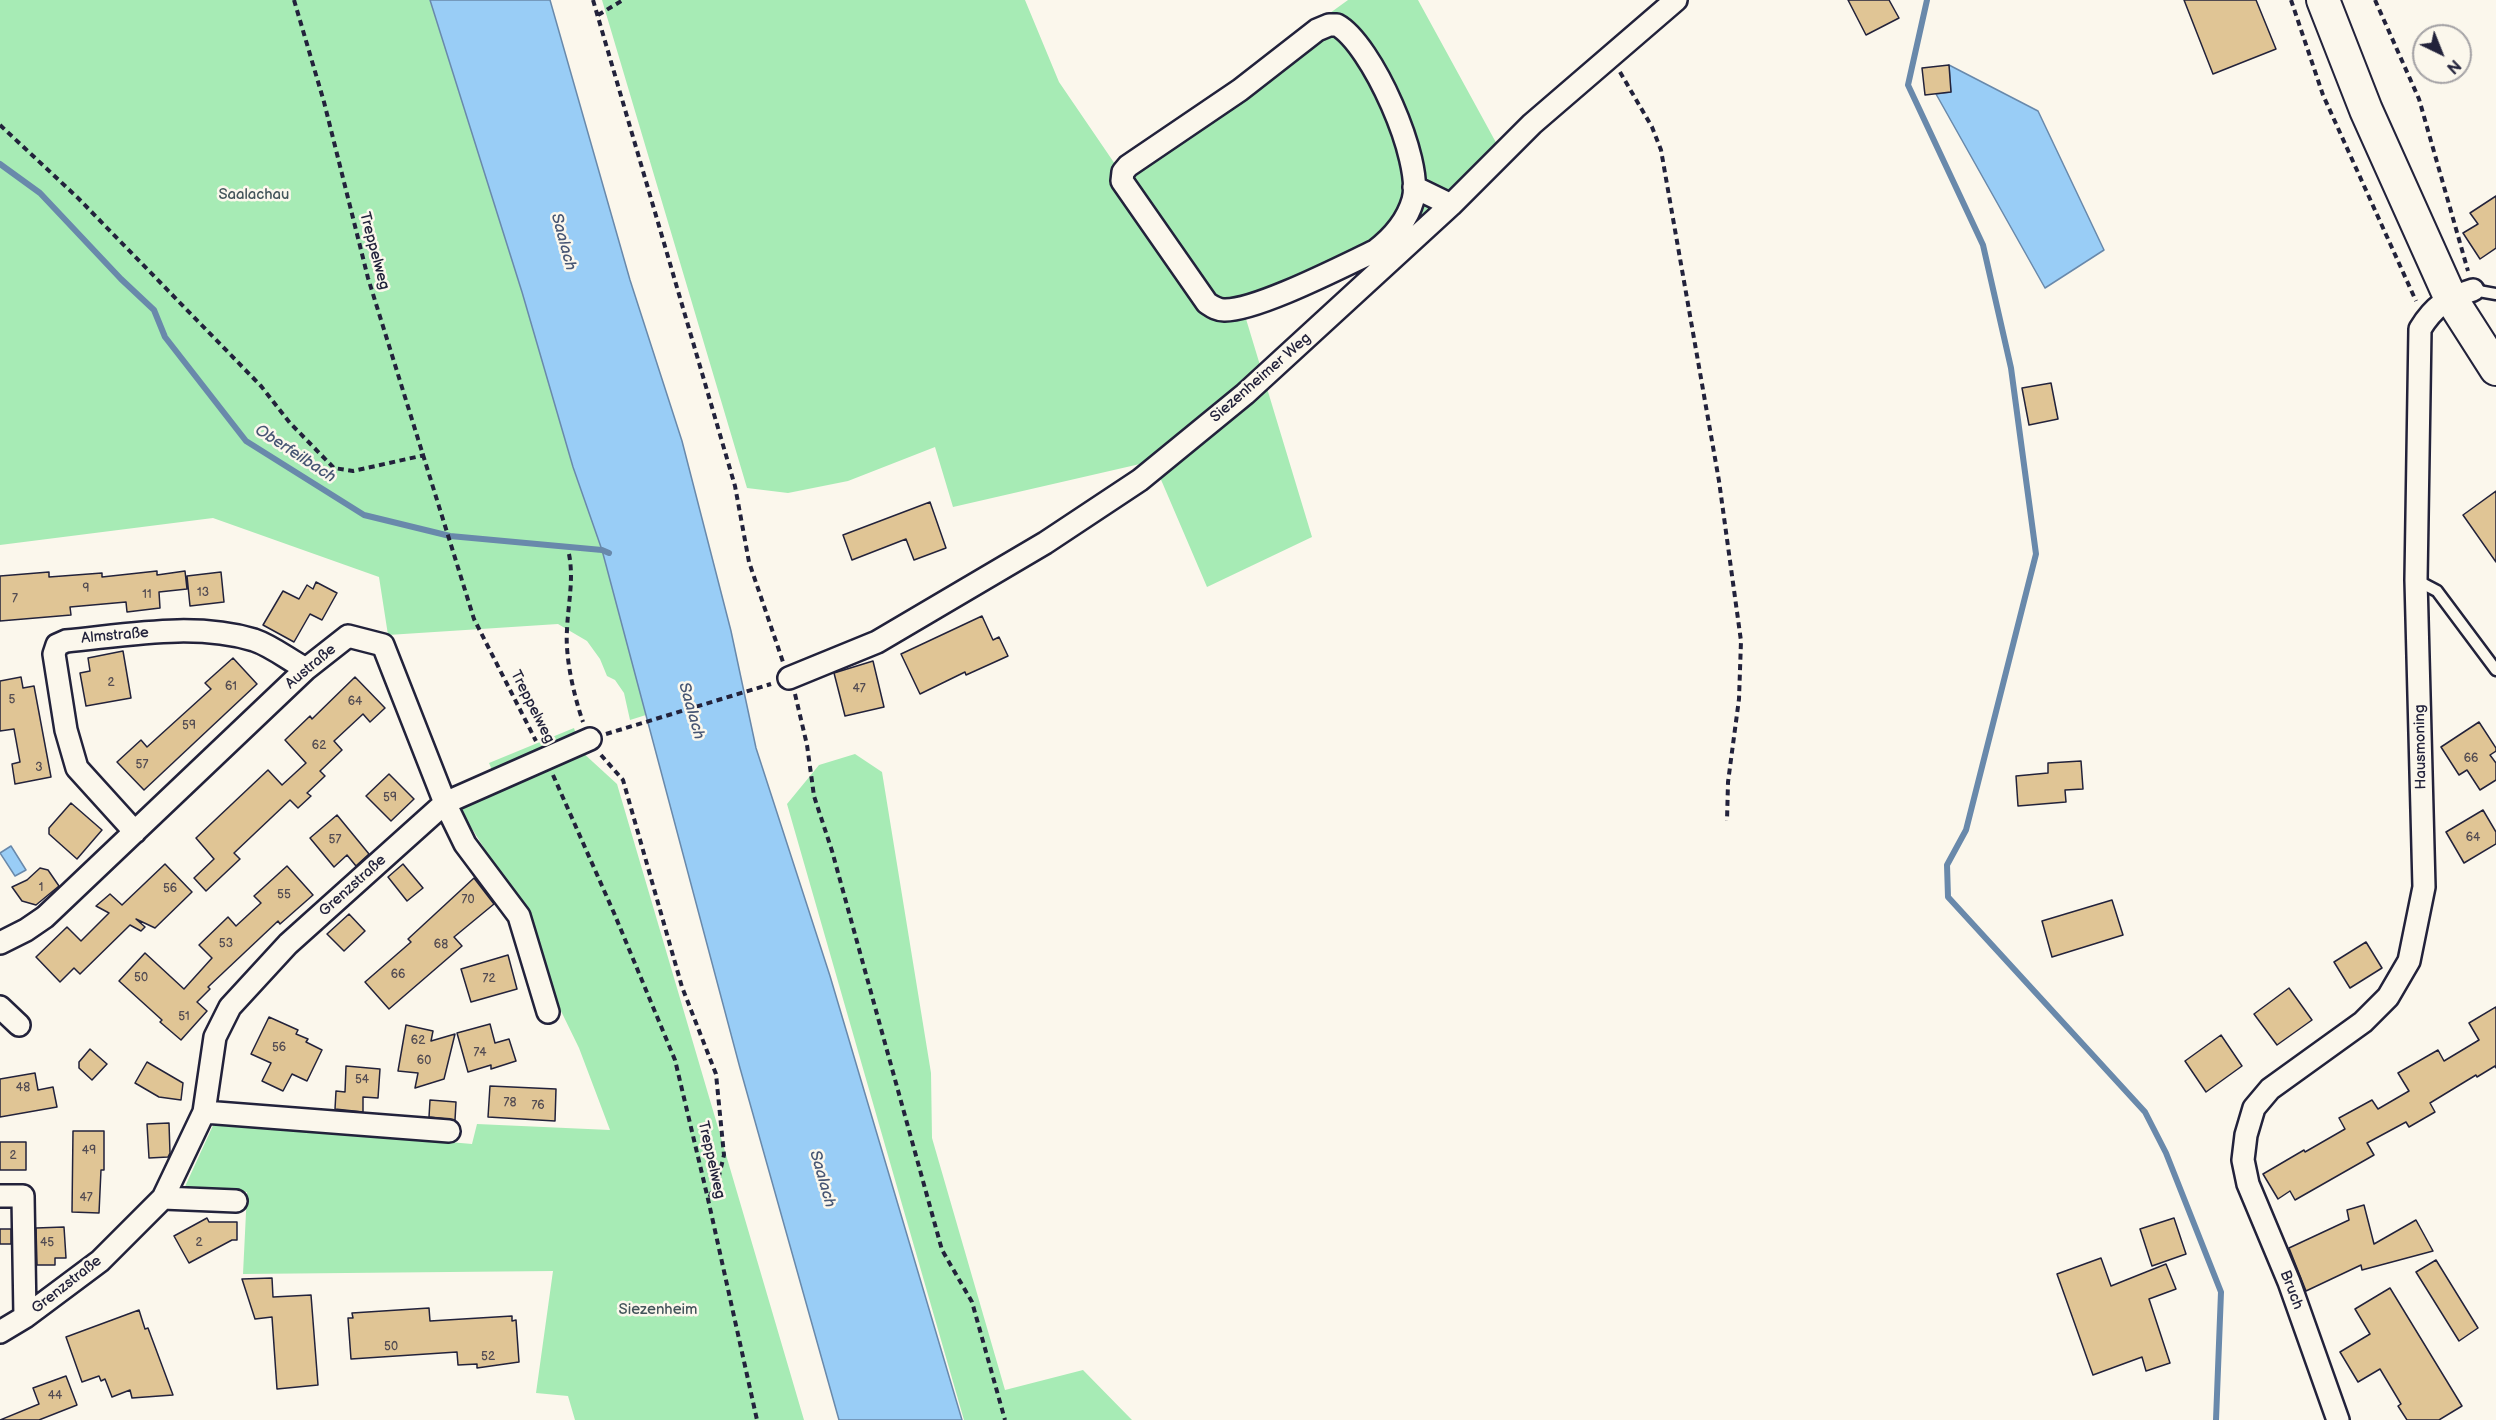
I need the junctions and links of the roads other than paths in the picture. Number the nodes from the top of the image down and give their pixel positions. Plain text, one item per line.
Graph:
1 (1676, 0) edge
2 (2323, 0) edge
3 (1414, 187) junction
4 (1451, 205) junction
5 (2461, 293) junction
6 (2496, 294) edge
7 (2496, 369) edge
8 (2416, 580) junction
9 (306, 669) junction
10 (2496, 670) edge
11 (783, 680) road end
12 (594, 738) road end
13 (445, 803) junction
14 (135, 832) junction
15 (0, 943) edge
16 (0, 1006) edge
17 (548, 1012) dead end
18 (19, 1025) dead end
19 (204, 1112) junction
20 (449, 1131) dead end
21 (2243, 1160) joint
22 (0, 1196) edge
23 (163, 1198) junction
24 (236, 1201) dead end
25 (25, 1317) junction
26 (0, 1332) edge
27 (2338, 1420) edge

1 - 4 street, Siezenheimer Weg
2 - 5 main road
3 - 3 street
3 - 4 street
4 - 11 street, Siezenheimer Weg
5 - 6 lane
5 - 7 main road
5 - 8 street, Hausmoning
8 - 10 lane
8 - 21 street, Hausmoning
9 - 13 street, Austraße
9 - 14 street, Austraße
9 - 14 street, Almstraße
12 - 13 street, Grenzstraße
13 - 17 street, Austraße
13 - 19 street, Grenzstraße
14 - 15 street, Austraße
16 - 18 street
19 - 20 street
19 - 23 street, Grenzstraße
21 - 27 street, Bruch
22 - 25 street
23 - 24 street
23 - 25 street, Grenzstraße
25 - 26 street, Grenzstraße

